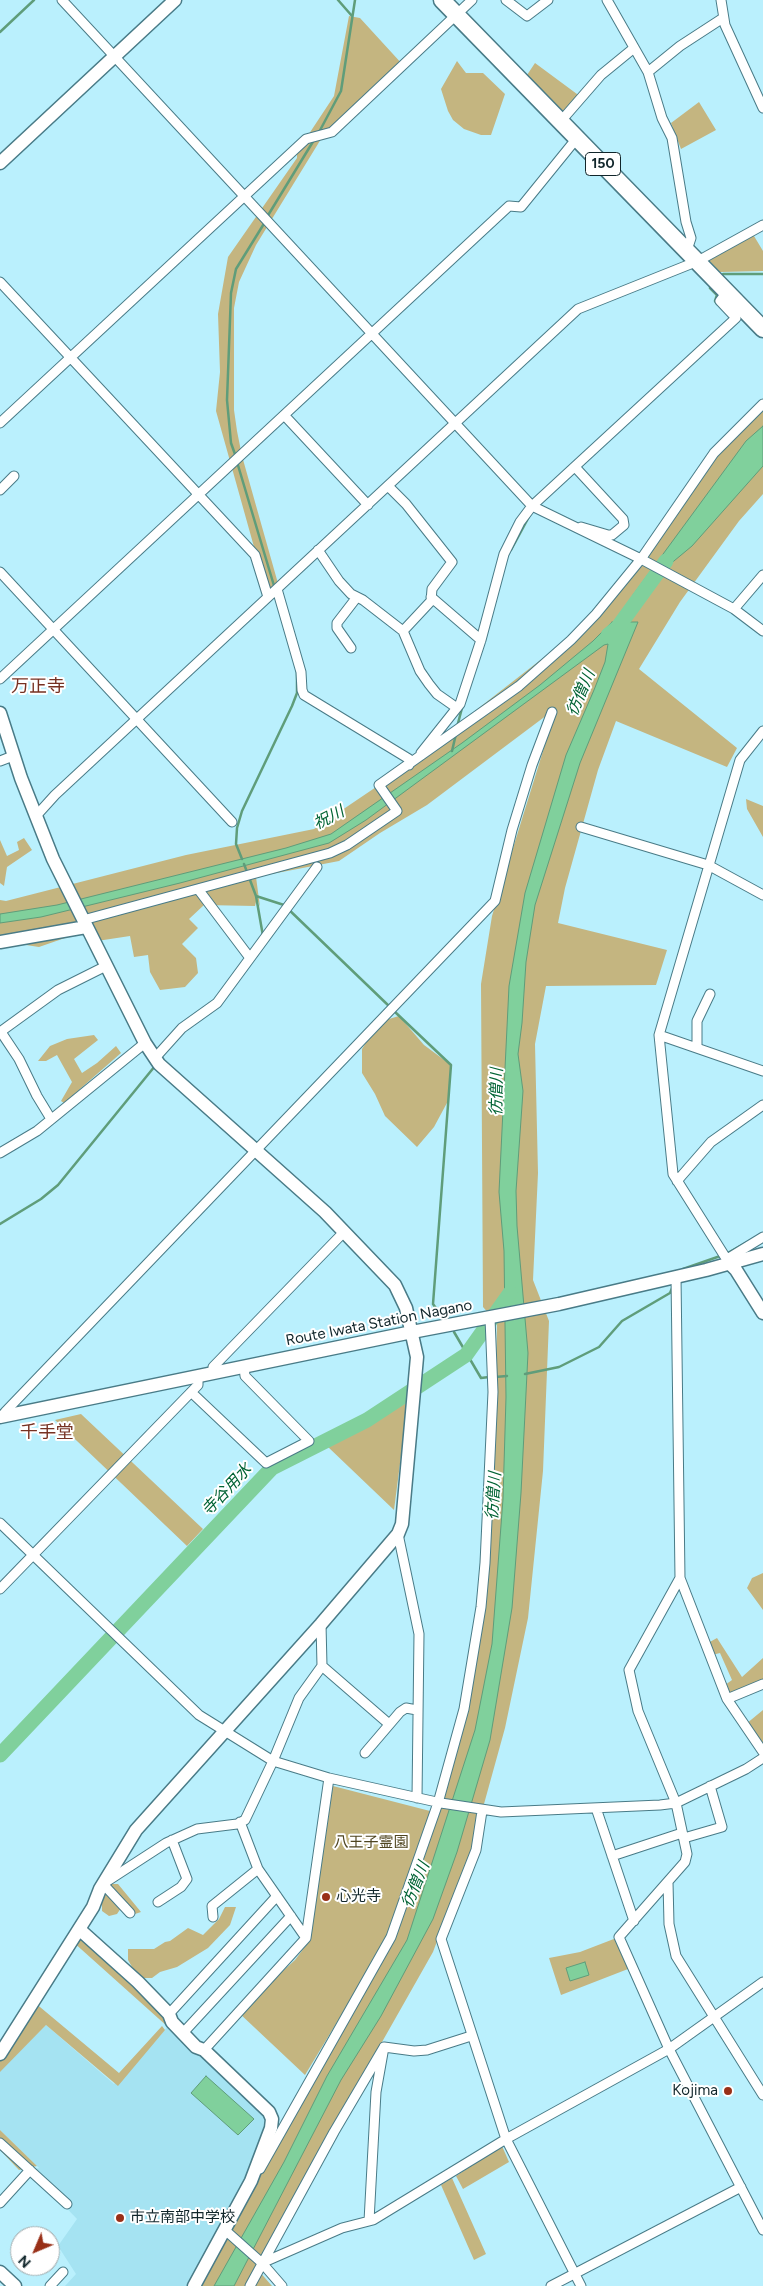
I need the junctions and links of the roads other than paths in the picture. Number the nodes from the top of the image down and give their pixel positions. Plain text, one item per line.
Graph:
1 (62, 0) edge
2 (175, 0) edge
3 (442, 0) edge
4 (472, 0) edge
5 (506, 0) edge
6 (548, 0) edge
7 (608, 0) edge
8 (721, 0) edge
9 (457, 15) junction
10 (723, 18) junction
11 (634, 48) junction
12 (114, 57) junction
13 (648, 72) junction
14 (763, 108) edge
15 (561, 121) junction
16 (577, 138) junction
17 (0, 163) edge
18 (244, 196) junction
19 (763, 225) edge
20 (692, 256) junction
21 (0, 282) edge
22 (727, 292) junction
23 (763, 329) edge
24 (372, 333) junction
25 (70, 358) junction
26 (763, 404) edge
27 (284, 415) junction
28 (0, 423) edge
29 (455, 424) junction
30 (576, 469) junction
31 (14, 476) dead end
32 (388, 486) junction
33 (0, 490) edge
34 (198, 495) junction
35 (368, 505) junction
36 (535, 508) junction
37 (569, 525) junction
38 (318, 550) junction
39 (640, 559) junction
40 (0, 572) edge
41 (763, 575) edge
42 (277, 588) junction
43 (268, 597) junction
44 (356, 597) junction
45 (431, 597) junction
46 (734, 609) junction
47 (54, 629) junction
48 (403, 631) junction
49 (763, 631) edge
50 (481, 640) junction
51 (351, 648) dead end
52 (0, 679) edge
53 (457, 708) junction
54 (552, 712) dead end
55 (0, 713) edge
56 (137, 719) junction
57 (763, 731) edge
58 (13, 756) junction
59 (0, 762) edge
60 (411, 763) junction
61 (36, 816) junction
62 (232, 822) dead end
63 (581, 828) dead end
64 (708, 865) junction
65 (317, 867) dead end
66 (198, 889) junction
67 (763, 895) edge
68 (83, 920) junction
69 (0, 942) edge
70 (250, 958) junction
71 (106, 966) junction
72 (710, 994) dead end
73 (0, 1032) edge
74 (658, 1035) junction
75 (145, 1043) junction
76 (697, 1046) junction
77 (155, 1058) junction
78 (763, 1071) edge
79 (763, 1105) edge
80 (52, 1119) junction
81 (257, 1150) junction
82 (0, 1153) edge
83 (677, 1181) junction
84 (344, 1232) junction
85 (763, 1237) edge
86 (763, 1254) edge
87 (728, 1261) junction
88 (676, 1277) junction
89 (763, 1313) edge
90 (490, 1318) junction
91 (412, 1332) junction
92 (244, 1367) junction
93 (214, 1373) junction
94 (198, 1376) junction
95 (191, 1392) junction
96 (4, 1412) edge
97 (0, 1523) edge
98 (398, 1534) junction
99 (33, 1555) junction
100 (680, 1578) junction
101 (0, 1589) edge
102 (321, 1624) junction
103 (322, 1666) junction
104 (763, 1684) edge
105 (727, 1699) junction
106 (417, 1710) junction
107 (389, 1724) junction
108 (226, 1730) junction
109 (364, 1752) dead end
110 (763, 1752) edge
111 (763, 1758) edge
112 (274, 1761) junction
113 (329, 1778) junction
114 (710, 1786) junction
115 (417, 1798) junction
116 (440, 1803) junction
117 (676, 1803) junction
118 (596, 1808) junction
119 (482, 1811) junction
120 (240, 1822) junction
121 (683, 1835) junction
122 (172, 1840) junction
123 (612, 1856) junction
124 (258, 1869) junction
125 (668, 1882) junction
126 (104, 1884) junction
127 (278, 1896) junction
128 (158, 1902) dead end
129 (130, 1914) dead end
130 (291, 1916) junction
131 (213, 1917) dead end
132 (634, 1921) junction
133 (79, 1929) junction
134 (306, 1938) junction
135 (763, 1982) edge
136 (169, 2014) junction
137 (714, 2016) junction
138 (183, 2033) junction
139 (471, 2036) junction
140 (384, 2047) junction
141 (2, 2049) edge
142 (669, 2049) junction
143 (204, 2050) junction
144 (762, 2090) edge
145 (506, 2140) junction
146 (0, 2143) edge
147 (30, 2170) junction
148 (251, 2181) junction
149 (741, 2187) junction
150 (0, 2203) edge
151 (68, 2204) dead end
152 (369, 2221) junction
153 (225, 2230) junction
154 (763, 2230) edge
155 (261, 2262) junction
156 (0, 2272) edge
157 (63, 2272) dead end
158 (575, 2274) junction
159 (15, 2286) edge
160 (50, 2286) edge
161 (194, 2286) edge
162 (250, 2286) edge
163 (282, 2286) edge
164 (551, 2286) edge
165 (581, 2286) edge

1 - 12 street
2 - 12 street
3 - 9 highway, 150
4 - 9 street
5 - 6 street
7 - 11 street
8 - 10 street
9 - 15 highway, 150
9 - 18 street
10 - 13 street
10 - 14 street
11 - 13 street
11 - 15 street
12 - 17 street
12 - 18 street
13 - 20 street
15 - 16 highway, 150
16 - 20 highway, 150
16 - 24 street
18 - 24 street
18 - 25 street
19 - 20 street
20 - 22 highway, 150
20 - 29 street
21 - 25 street
22 - 23 highway, 150
22 - 30 street
24 - 27 street
24 - 29 street
25 - 28 street
25 - 34 street
26 - 39 street
27 - 34 street
27 - 35 street
29 - 32 street
29 - 36 street
30 - 36 street
30 - 37 street
31 - 33 street
32 - 35 street
32 - 45 street
34 - 43 street
34 - 47 street
35 - 38 street
36 - 37 street
36 - 50 street
37 - 39 street
38 - 42 street
38 - 44 street
39 - 46 street
39 - 60 street
40 - 47 street
41 - 46 street
42 - 43 street
42 - 60 street
43 - 56 street
44 - 48 street
44 - 51 street
45 - 48 street
45 - 50 street
46 - 49 street
47 - 52 street
47 - 56 street
48 - 53 street
50 - 53 street
53 - 60 street
54 - 81 street
55 - 58 street
56 - 61 street
56 - 62 street
57 - 64 street
58 - 59 street
58 - 61 street
60 - 66 street
61 - 68 street
63 - 64 street
64 - 67 street
64 - 74 street
65 - 70 street
66 - 68 street
66 - 70 street
68 - 69 street
68 - 71 street
70 - 77 street
71 - 73 street
71 - 75 street
72 - 76 street
73 - 80 street
74 - 76 street
74 - 83 street
75 - 77 street
75 - 80 street
76 - 78 street
77 - 81 street
79 - 83 street
80 - 82 street
81 - 84 street
81 - 96 street
83 - 87 street
84 - 91 street
84 - 93 street
85 - 87 street
86 - 87 street, Route Iwata Station Nagano
87 - 88 street, Route Iwata Station Nagano
87 - 89 street
88 - 90 street, Route Iwata Station Nagano
88 - 100 street
90 - 91 street, Route Iwata Station Nagano
90 - 116 street
91 - 92 street, Route Iwata Station Nagano
91 - 98 street
92 - 93 street, Route Iwata Station Nagano
92 - 95 street
93 - 94 street, Route Iwata Station Nagano
94 - 95 street
94 - 96 street, Route Iwata Station Nagano
95 - 99 street
97 - 99 street
98 - 102 street
98 - 106 street
99 - 101 street
99 - 108 street
100 - 105 street
100 - 117 street
102 - 103 street
102 - 108 street
103 - 107 street
103 - 112 street
104 - 105 street
105 - 110 street
106 - 107 street
106 - 115 street
107 - 109 street
108 - 112 street
108 - 126 street
111 - 114 street
112 - 113 street
112 - 120 street
113 - 115 street
113 - 134 street
114 - 117 street
114 - 121 street
115 - 116 street
116 - 119 street
116 - 148 street
117 - 118 street
117 - 121 street
118 - 119 street
118 - 123 street
119 - 139 street
120 - 122 street
120 - 124 street
121 - 123 street
121 - 125 street
122 - 126 street
122 - 128 street
123 - 132 street
124 - 127 street
124 - 131 street
125 - 132 street
125 - 137 street
126 - 129 street
126 - 133 street
127 - 130 street
127 - 136 street
130 - 134 street
130 - 138 street
132 - 142 street
133 - 136 street
133 - 141 street
134 - 143 street
135 - 137 street
136 - 138 street
137 - 142 street
137 - 144 street
138 - 143 street
139 - 140 street
139 - 145 street
140 - 152 street
140 - 155 street
142 - 145 street
142 - 149 street
143 - 148 street
145 - 152 street
145 - 158 street
146 - 147 street
147 - 150 street
147 - 151 street
148 - 153 street
149 - 154 street
149 - 158 street
152 - 155 street
153 - 155 street
153 - 161 street
155 - 162 street
155 - 163 street
156 - 159 street
157 - 160 street
158 - 164 street
158 - 165 street

